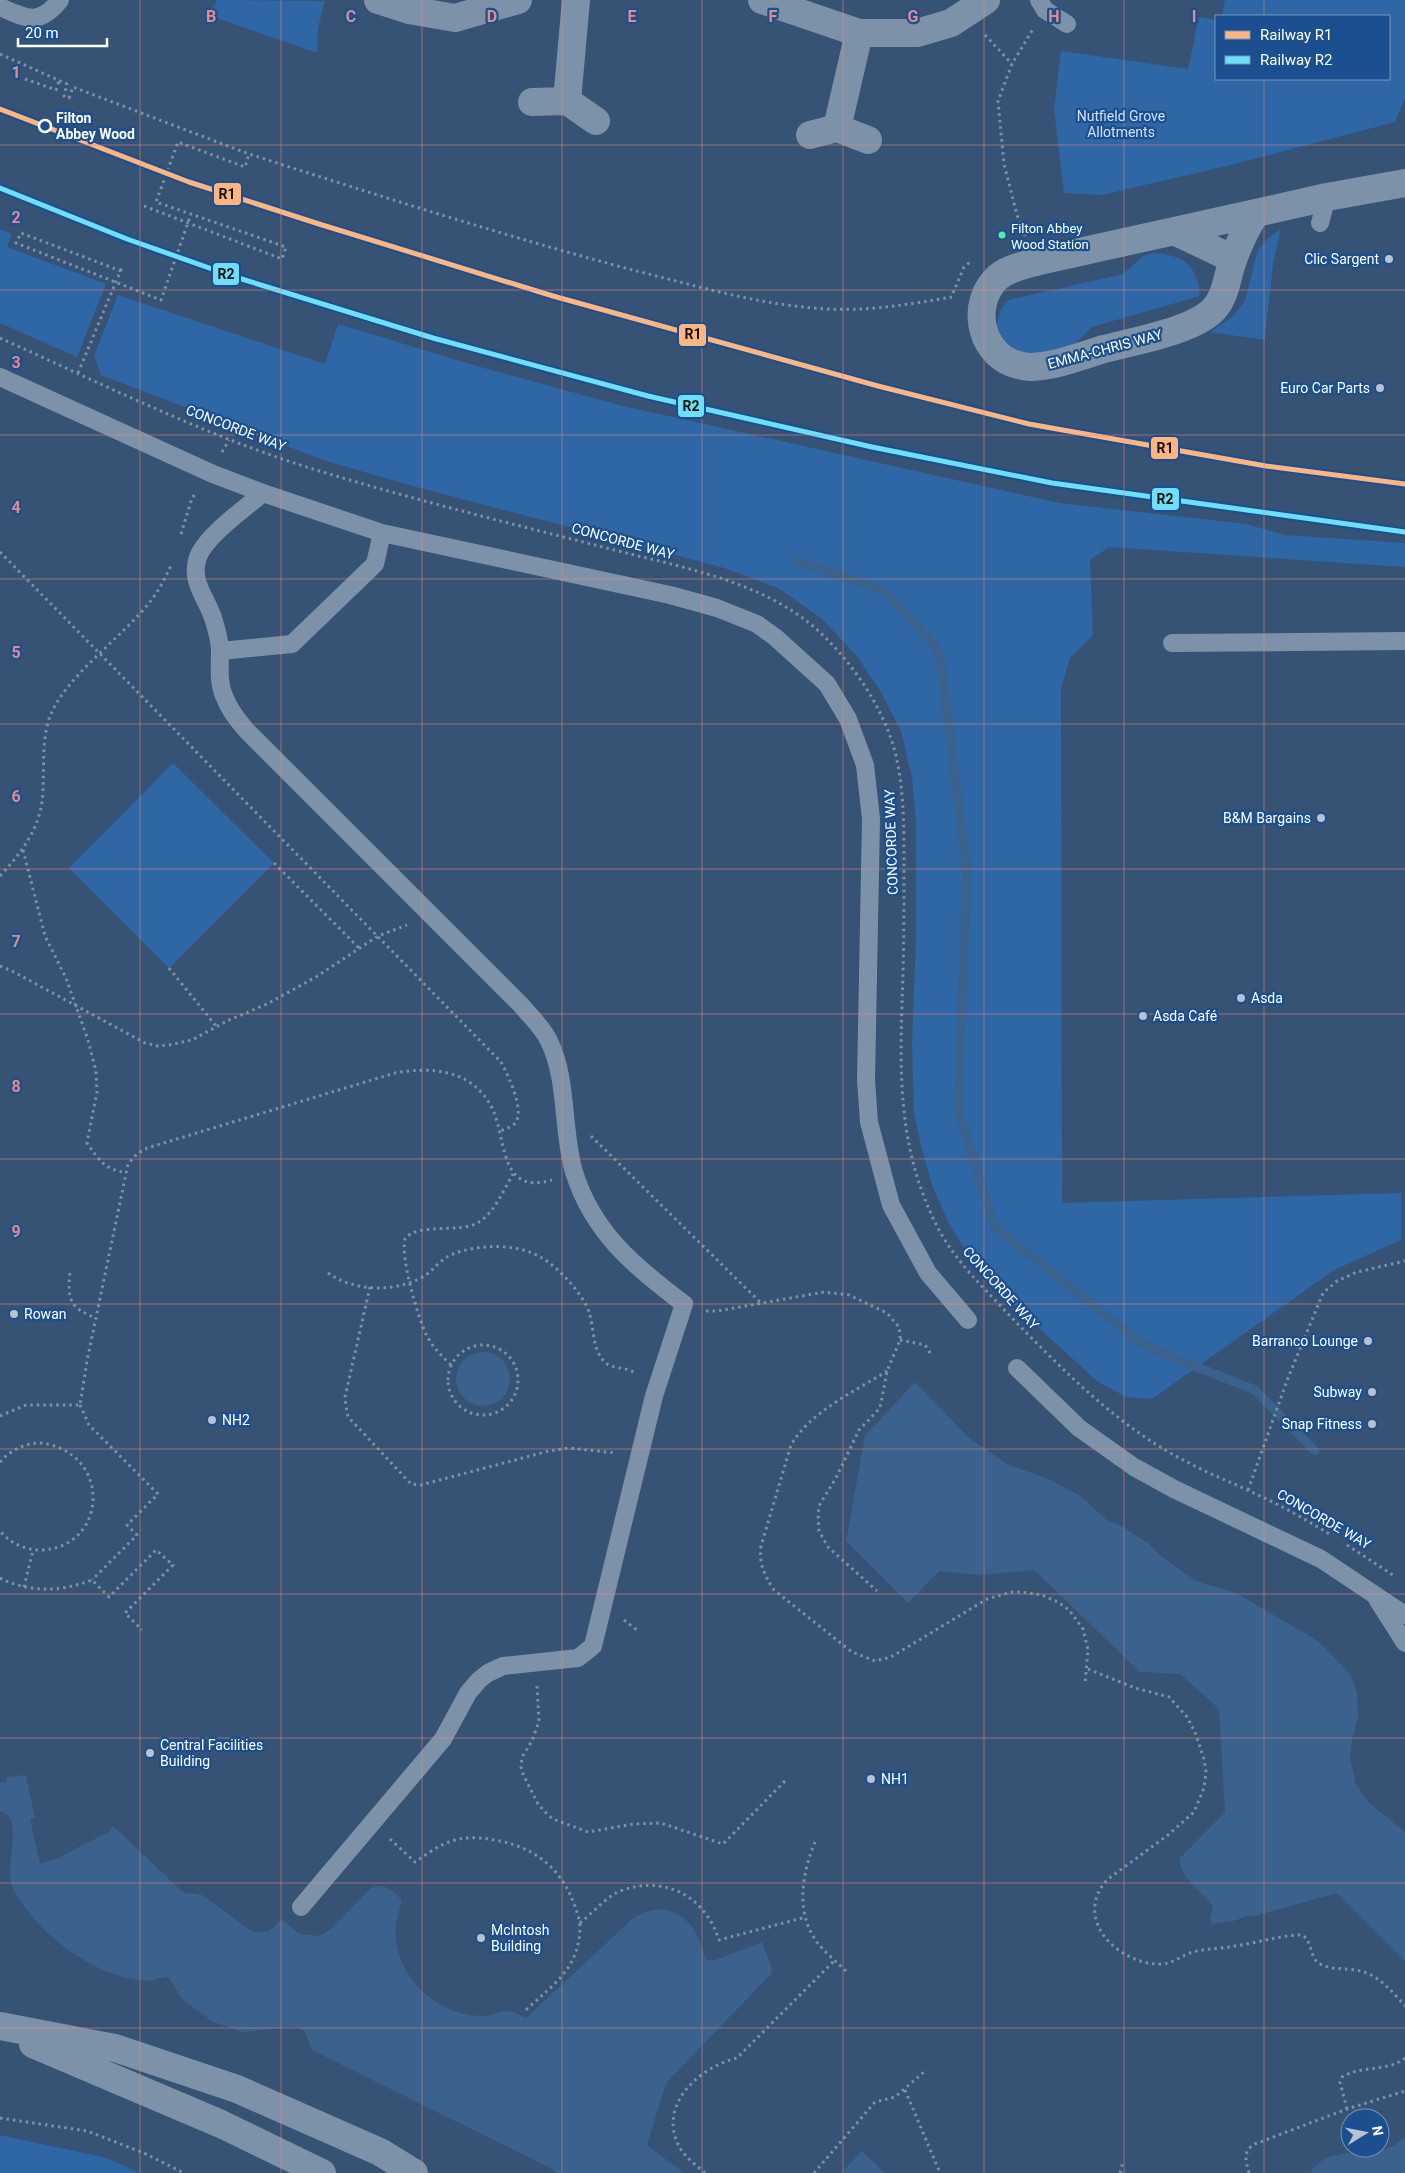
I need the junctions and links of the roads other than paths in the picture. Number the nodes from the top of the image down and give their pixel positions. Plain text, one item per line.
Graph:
1 (60, 0) edge
2 (378, 0) edge
3 (518, 0) edge
4 (576, 0) edge
5 (762, 0) edge
6 (1042, 5) edge
7 (0, 7) edge
8 (976, 7) edge
9 (1067, 24) dead end
10 (859, 32) junction
11 (567, 101) junction
12 (532, 102) dead end
13 (596, 121) dead end
14 (837, 128) junction
15 (810, 135) dead end
16 (868, 140) dead end
17 (1405, 184) edge
18 (1327, 197) junction
19 (1256, 213) junction
20 (1320, 223) dead end
21 (1174, 231) junction
22 (1233, 259) junction
23 (0, 377) edge
24 (262, 493) junction
25 (382, 533) junction
26 (1405, 641) edge
27 (1172, 642) dead end
28 (220, 651) junction
29 (968, 1320) dead end
30 (1017, 1368) dead end
31 (1374, 1595) junction
32 (1405, 1614) edge
33 (1405, 1643) edge
34 (301, 1907) dead end
35 (0, 2026) edge
36 (0, 2031) edge
37 (322, 2173) edge
38 (414, 2173) edge

1 - 7 lane
2 - 3 street
4 - 11 street
5 - 10 street
6 - 9 lane
8 - 10 street
10 - 14 street
11 - 12 street
11 - 13 street
14 - 15 street
14 - 16 street
17 - 18 street, EMMA-CHRIS WAY
18 - 19 street, EMMA-CHRIS WAY
18 - 20 lane
19 - 21 street, EMMA-CHRIS WAY
19 - 22 street, EMMA-CHRIS WAY
21 - 22 street
21 - 22 street, EMMA-CHRIS WAY
23 - 24 lane
24 - 25 lane
24 - 28 lane
25 - 28 lane
25 - 29 lane
26 - 27 lane
28 - 34 lane
30 - 31 lane
31 - 32 lane
31 - 33 lane
35 - 38 street
36 - 37 street

